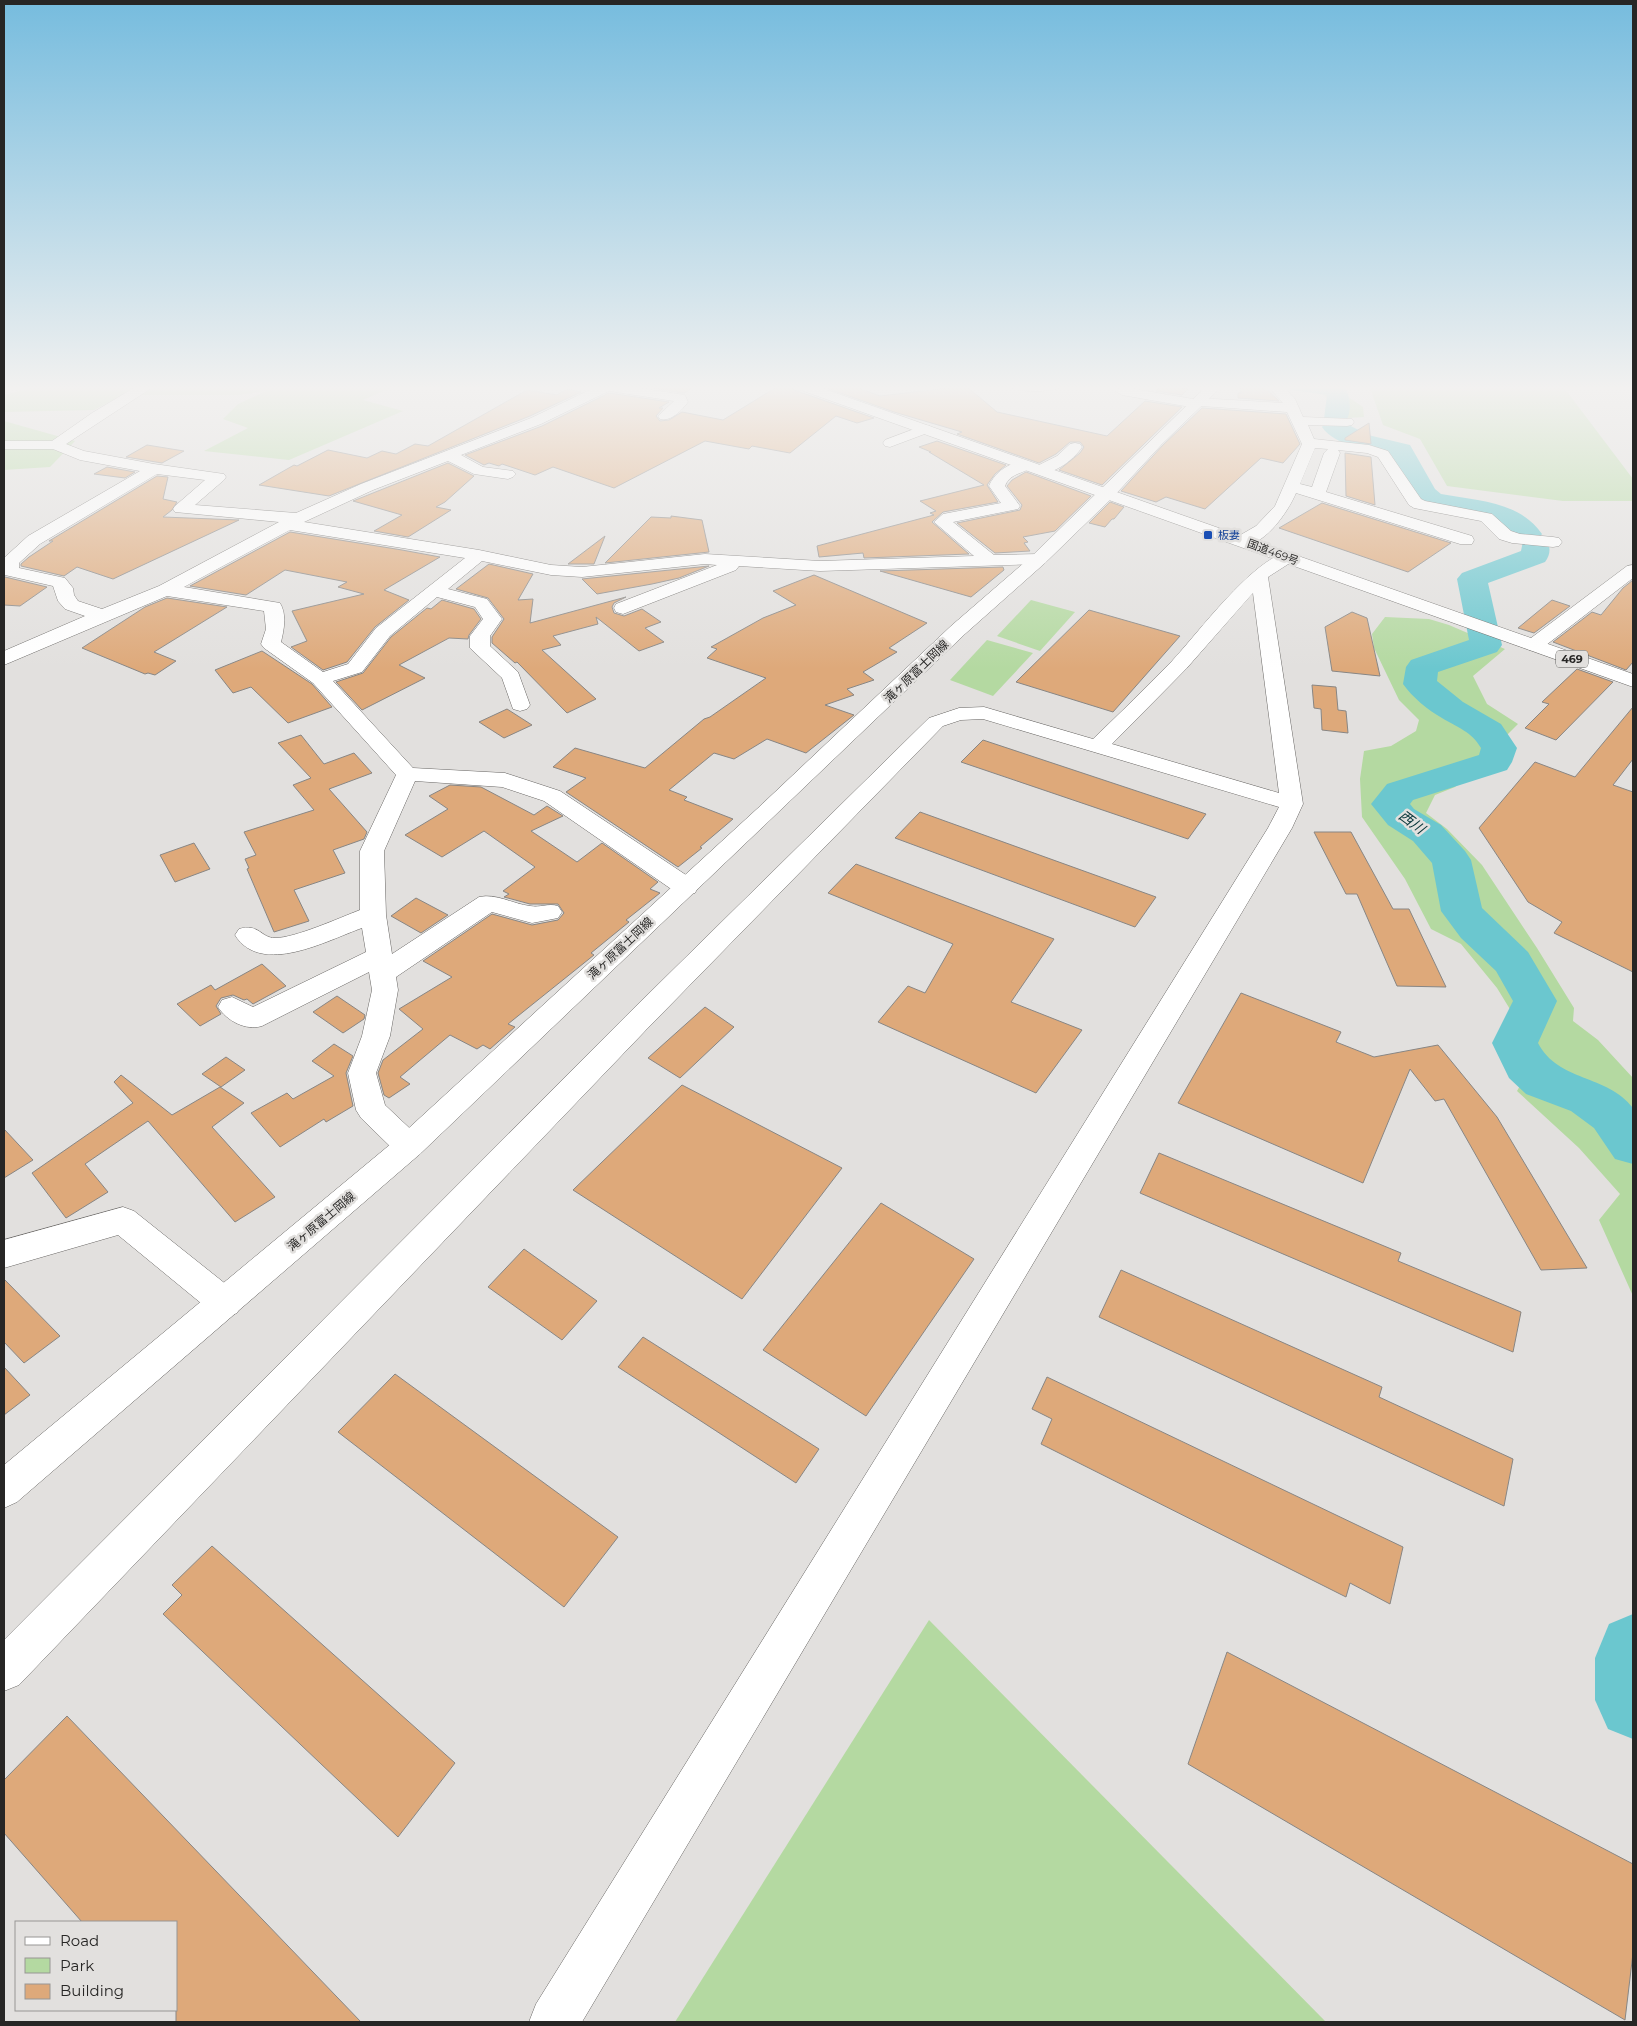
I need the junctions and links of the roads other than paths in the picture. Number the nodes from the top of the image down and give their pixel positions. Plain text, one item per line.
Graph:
1 (136, 480) edge
2 (214, 480) edge
3 (386, 480) edge
4 (1000, 480) edge
5 (1066, 480) edge
6 (1121, 480) edge
7 (1294, 480) edge
8 (1322, 480) edge
9 (1400, 480) edge
10 (1291, 486) junction
11 (1108, 494) junction
12 (1317, 494) junction
13 (291, 521) junction
14 (1466, 540) dead end
15 (1243, 542) junction
16 (1553, 542) dead end
17 (479, 555) junction
18 (1288, 557) junction
19 (1039, 560) junction
20 (743, 561) junction
21 (991, 561) junction
22 (7, 567) edge
23 (1633, 570) edge
24 (1259, 575) junction
25 (165, 590) junction
26 (434, 591) junction
27 (623, 608) dead end
28 (102, 615) junction
29 (1534, 645) junction
30 (4, 659) edge
31 (320, 679) junction
32 (1633, 680) edge
33 (520, 705) dead end
34 (1097, 747) junction
35 (407, 774) junction
36 (1292, 804) junction
37 (686, 887) junction
38 (549, 912) dead end
39 (373, 914) junction
40 (248, 935) dead end
41 (381, 964) junction
42 (232, 1007) dead end
43 (409, 1146) junction
44 (4, 1254) edge
45 (225, 1303) junction
46 (4, 1489) edge
47 (4, 1670) edge
48 (554, 2022) edge

1 - 22 main road
2 - 13 main road
3 - 13 main road
4 - 21 main road
5 - 11 main road, 国道469号 / 469
6 - 11 main road, 滝ヶ原富士岡線
7 - 10 main road
8 - 12 main road
9 - 16 main road
10 - 12 main road
10 - 15 main road
11 - 15 main road, 国道469号 / 469
11 - 19 main road, 滝ヶ原富士岡線
12 - 14 main road
13 - 17 main road
13 - 25 main road
15 - 18 main road, 国道469号 / 469
17 - 20 main road
17 - 26 main road
18 - 24 main road
18 - 29 main road, 国道469号 / 469
19 - 21 main road
19 - 37 main road, 滝ヶ原富士岡線
20 - 21 main road
20 - 27 main road
22 - 28 main road
23 - 29 main road
24 - 34 main road
24 - 36 main road
25 - 28 main road
25 - 31 main road
26 - 31 main road
26 - 33 main road
28 - 30 main road
29 - 32 main road, 国道469号 / 469
31 - 35 main road
34 - 36 main road
34 - 47 main road
35 - 37 main road
35 - 39 main road
36 - 48 main road
37 - 43 main road, 滝ヶ原富士岡線
38 - 41 main road
39 - 40 main road
39 - 41 main road
41 - 42 main road
41 - 43 main road
43 - 45 main road, 滝ヶ原富士岡線
44 - 45 main road
45 - 46 main road, 滝ヶ原富士岡線

